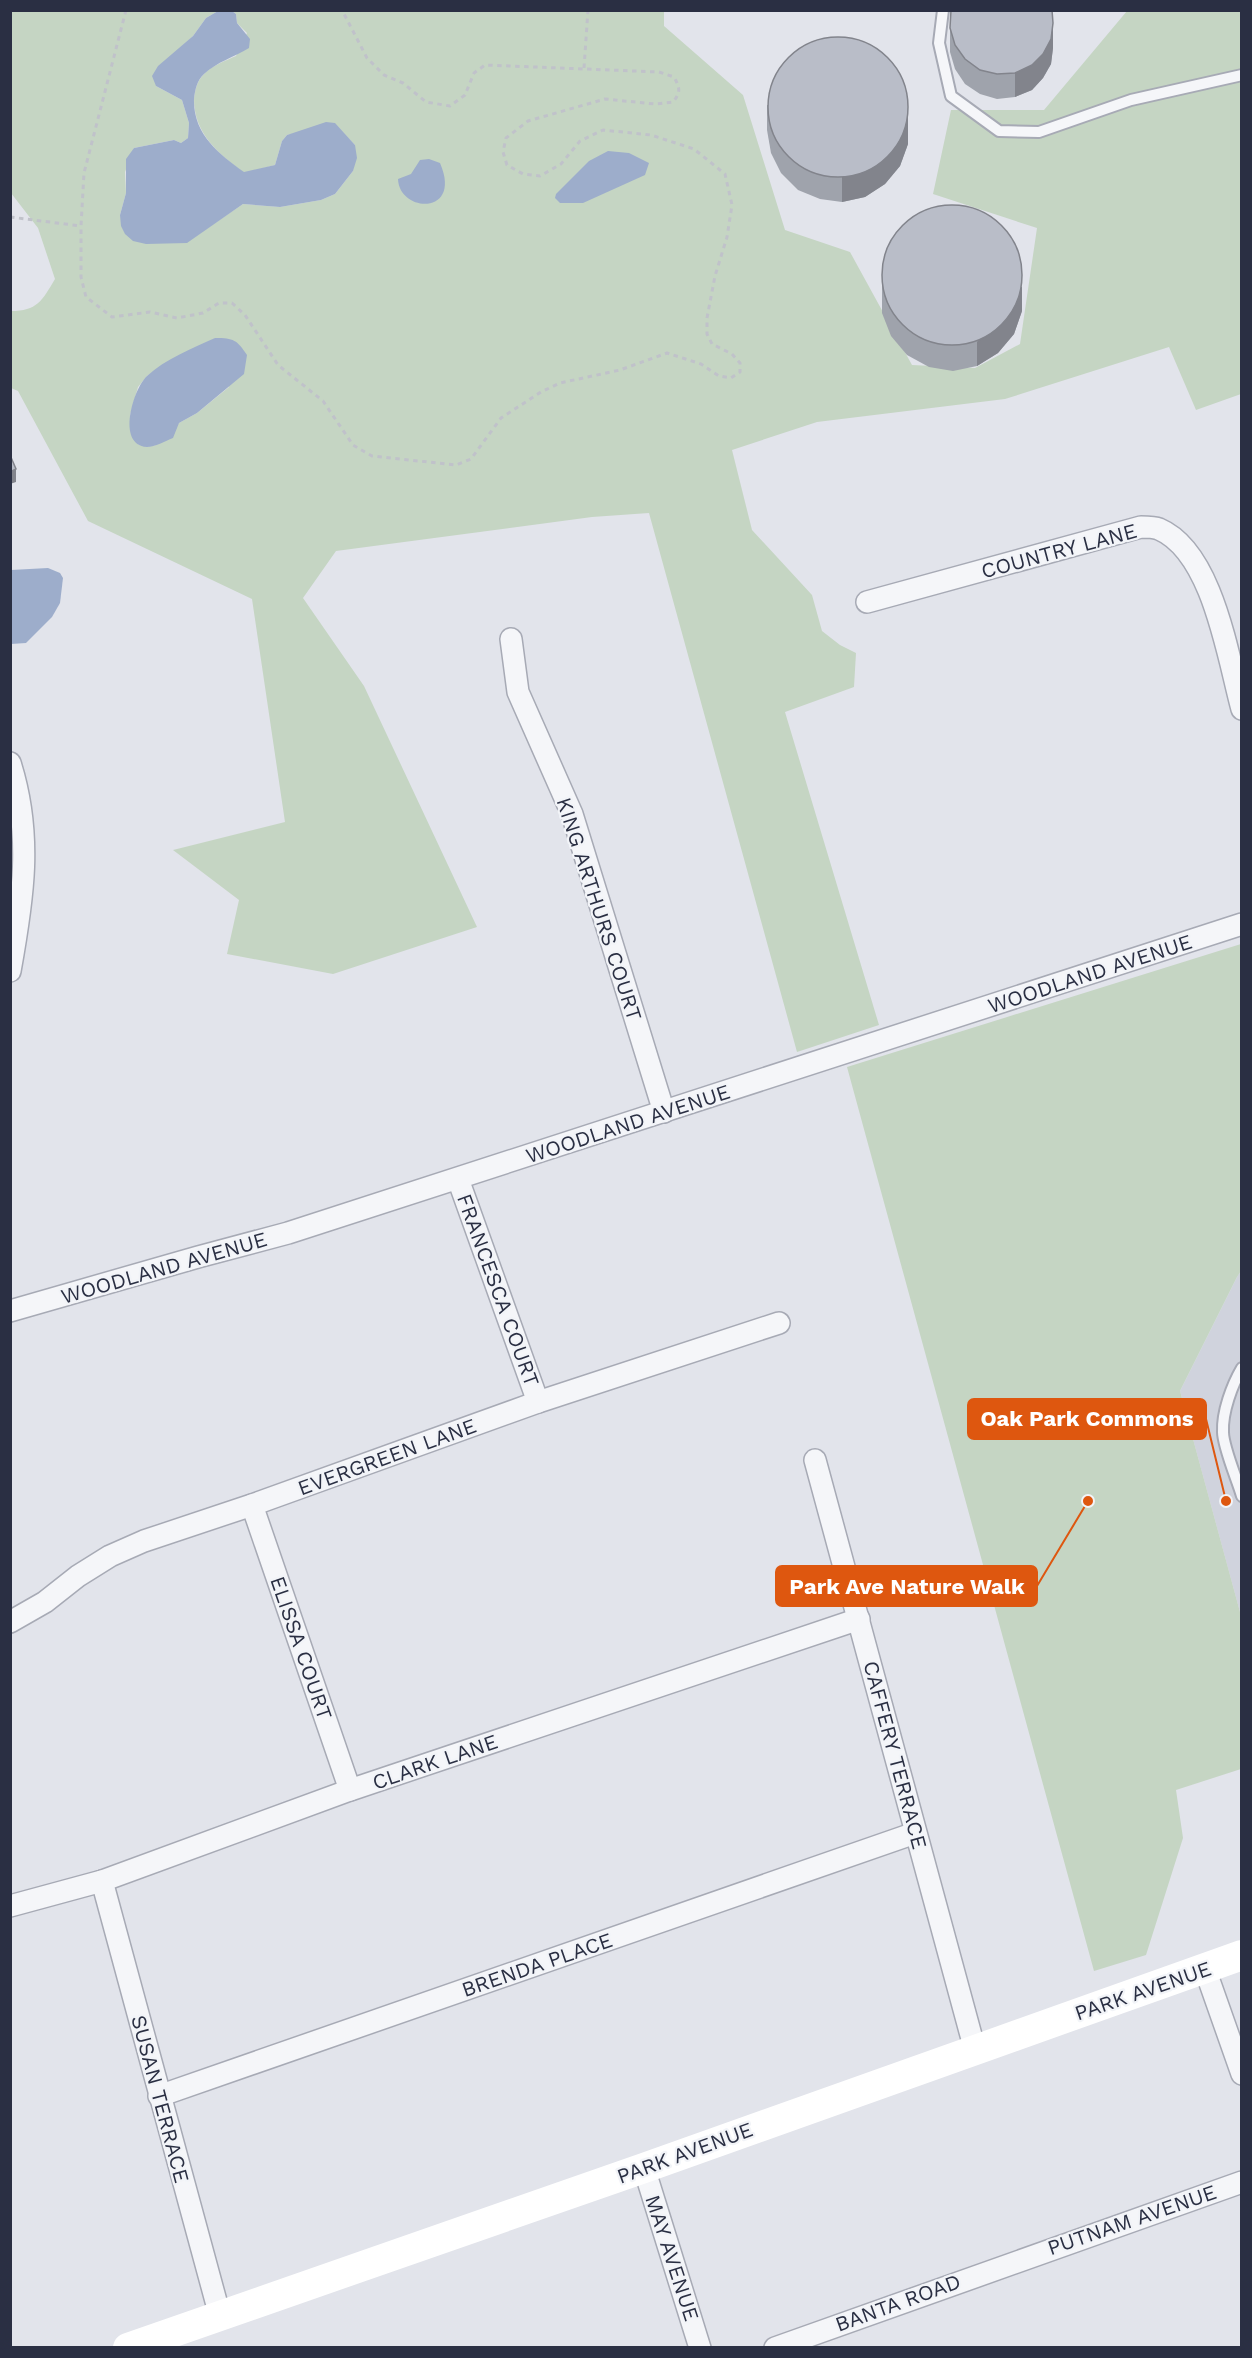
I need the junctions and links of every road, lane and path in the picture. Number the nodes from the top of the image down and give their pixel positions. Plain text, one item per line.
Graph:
1 (342, 10) edge
2 (588, 10) edge
3 (943, 10) edge
4 (124, 11) edge
5 (584, 68) junction
6 (1242, 75) edge
7 (10, 217) edge
8 (81, 226) junction
9 (867, 602) dead end
10 (512, 639) dead end
11 (1242, 709) edge
12 (10, 763) edge
13 (1242, 924) edge
14 (10, 970) edge
15 (663, 1112) junction
16 (458, 1179) junction
17 (10, 1311) edge
18 (779, 1323) dead end
19 (1242, 1368) edge
20 (538, 1402) junction
21 (815, 1460) dead end
22 (1242, 1496) edge
23 (252, 1505) junction
24 (859, 1619) junction
25 (10, 1622) edge
26 (350, 1790) junction
27 (915, 1833) junction
28 (102, 1881) junction
29 (10, 1906) edge
30 (1242, 1955) edge
31 (1205, 1969) junction
32 (975, 2050) junction
33 (1242, 2074) edge
34 (159, 2096) junction
35 (644, 2168) junction
36 (1242, 2182) edge
37 (1022, 2259) joint
38 (220, 2316) junction
39 (128, 2348) edge
40 (700, 2348) edge
41 (775, 2348) edge

1 - 5 path
2 - 5 path
3 - 6 lane
4 - 8 path
5 - 8 path
7 - 8 path
9 - 11 street, COUNTRY LANE
10 - 15 street, KING ARTHURS COURT
12 - 14 street
13 - 15 street, WOODLAND AVENUE
15 - 16 street, WOODLAND AVENUE
16 - 17 street, WOODLAND AVENUE
16 - 20 street, FRANCESCA COURT
18 - 20 street, EVERGREEN LANE
19 - 22 lane
20 - 23 street, EVERGREEN LANE
21 - 24 street, CAFFERY TERRACE
23 - 25 street, EVERGREEN LANE
23 - 26 street, ELISSA COURT
24 - 26 street, CLARK LANE
24 - 27 street, CAFFERY TERRACE
26 - 28 street, CLARK LANE
27 - 32 street, CAFFERY TERRACE
27 - 34 street, BRENDA PLACE
28 - 29 street, CLARK LANE
28 - 34 street, SUSAN TERRACE
30 - 31 main road, PARK AVENUE
31 - 32 main road, PARK AVENUE
31 - 33 street
32 - 35 main road, PARK AVENUE
34 - 38 street, SUSAN TERRACE
35 - 38 main road, PARK AVENUE
35 - 40 street, MAY AVENUE
36 - 37 street, PUTNAM AVENUE
37 - 41 street, BANTA ROAD
38 - 39 main road, PARK AVENUE

